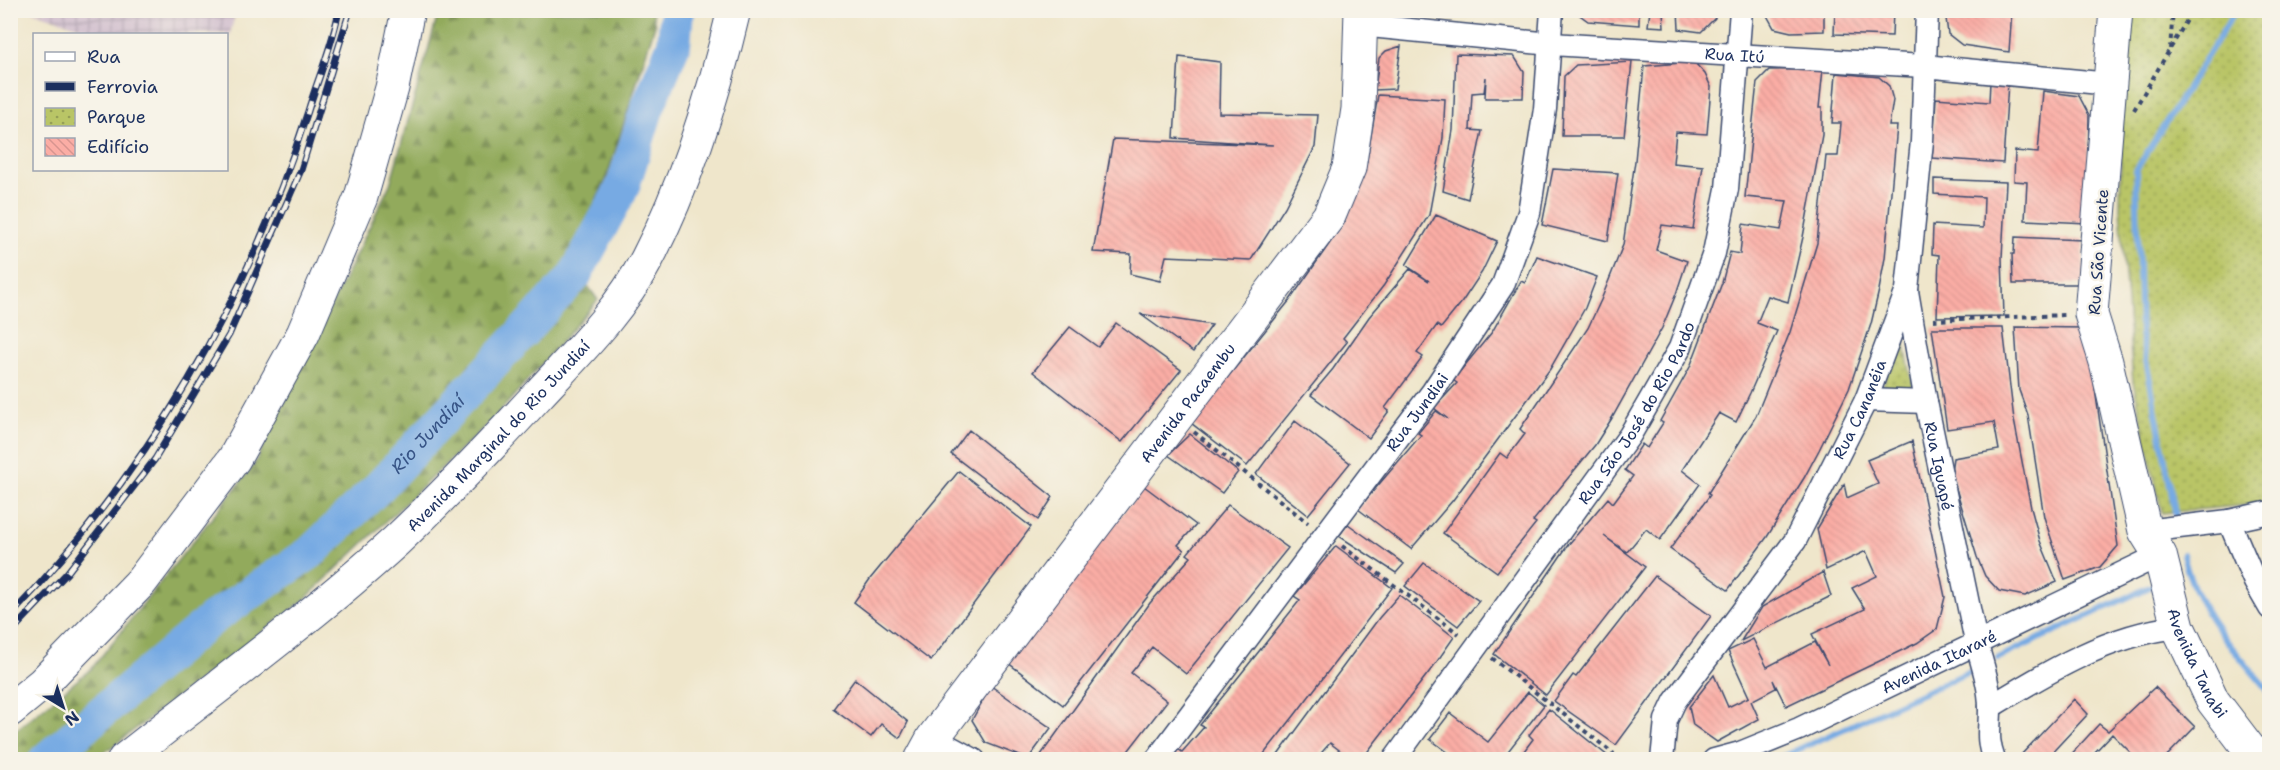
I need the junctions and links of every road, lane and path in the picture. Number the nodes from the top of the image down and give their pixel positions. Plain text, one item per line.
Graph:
1 (408, 10) edge
2 (734, 10) edge
3 (1552, 10) edge
4 (1741, 10) edge
5 (1927, 10) edge
6 (2116, 10) edge
7 (2173, 10) edge
8 (2193, 10) edge
9 (1361, 18) edge
10 (1551, 44) junction
11 (2169, 51) junction
12 (1739, 55) junction
13 (1924, 66) junction
14 (2110, 84) junction
15 (2128, 120) dead end
16 (1907, 290) junction
17 (2091, 314) junction
18 (1912, 321) junction
19 (1866, 400) junction
20 (1926, 402) junction
21 (1188, 428) dead end
22 (2270, 512) edge
23 (2229, 521) junction
24 (1309, 523) dead end
25 (1336, 541) dead end
26 (2153, 543) junction
27 (2270, 608) edge
28 (2178, 627) junction
29 (1459, 634) dead end
30 (1976, 642) junction
31 (1491, 658) dead end
32 (1990, 707) junction
33 (10, 710) edge
34 (927, 749) edge
35 (1614, 754) dead end
36 (124, 759) edge
37 (974, 759) edge
38 (1156, 759) edge
39 (1394, 759) edge
40 (1662, 759) edge
41 (1714, 759) edge
42 (1994, 759) edge
43 (2258, 759) edge

1 - 33 main road
2 - 36 main road, Avenida Marginal do Rio Jundiaí
3 - 10 street, Rua Jundiai
4 - 12 street, Rua São José do Rio Pardo
5 - 13 street, Rua Cananéia
6 - 14 main road, Rua São Vicente
7 - 11 path
8 - 11 path
9 - 10 street, Rua Itú
9 - 34 main road, Avenida Pacaembu
10 - 12 street, Rua Itú
10 - 38 street, Rua Jundiai
11 - 15 path
12 - 13 street, Rua Itú
12 - 39 street, Rua São José do Rio Pardo
13 - 14 street, Rua Itú
13 - 16 street, Rua Cananéia
14 - 17 main road, Rua São Vicente
16 - 18 street, Rua Iguapé
16 - 19 street, Rua Cananéia
17 - 18 path
17 - 26 main road, Rua São Vicente
18 - 20 street, Rua Iguapé
19 - 20 street
19 - 40 street, Rua Cananéia
20 - 30 street, Rua Iguapé
21 - 24 path
22 - 23 street, Avenida Itararé
23 - 26 street, Avenida Itararé
23 - 27 street
25 - 29 path
26 - 28 main road, Avenida Tanabi
26 - 30 street, Avenida Itararé
28 - 32 street
28 - 43 main road, Avenida Tanabi
30 - 32 street, Rua Iguapé
30 - 41 street, Avenida Itararé
31 - 35 path
32 - 42 street, Rua Iguapé
34 - 37 street

